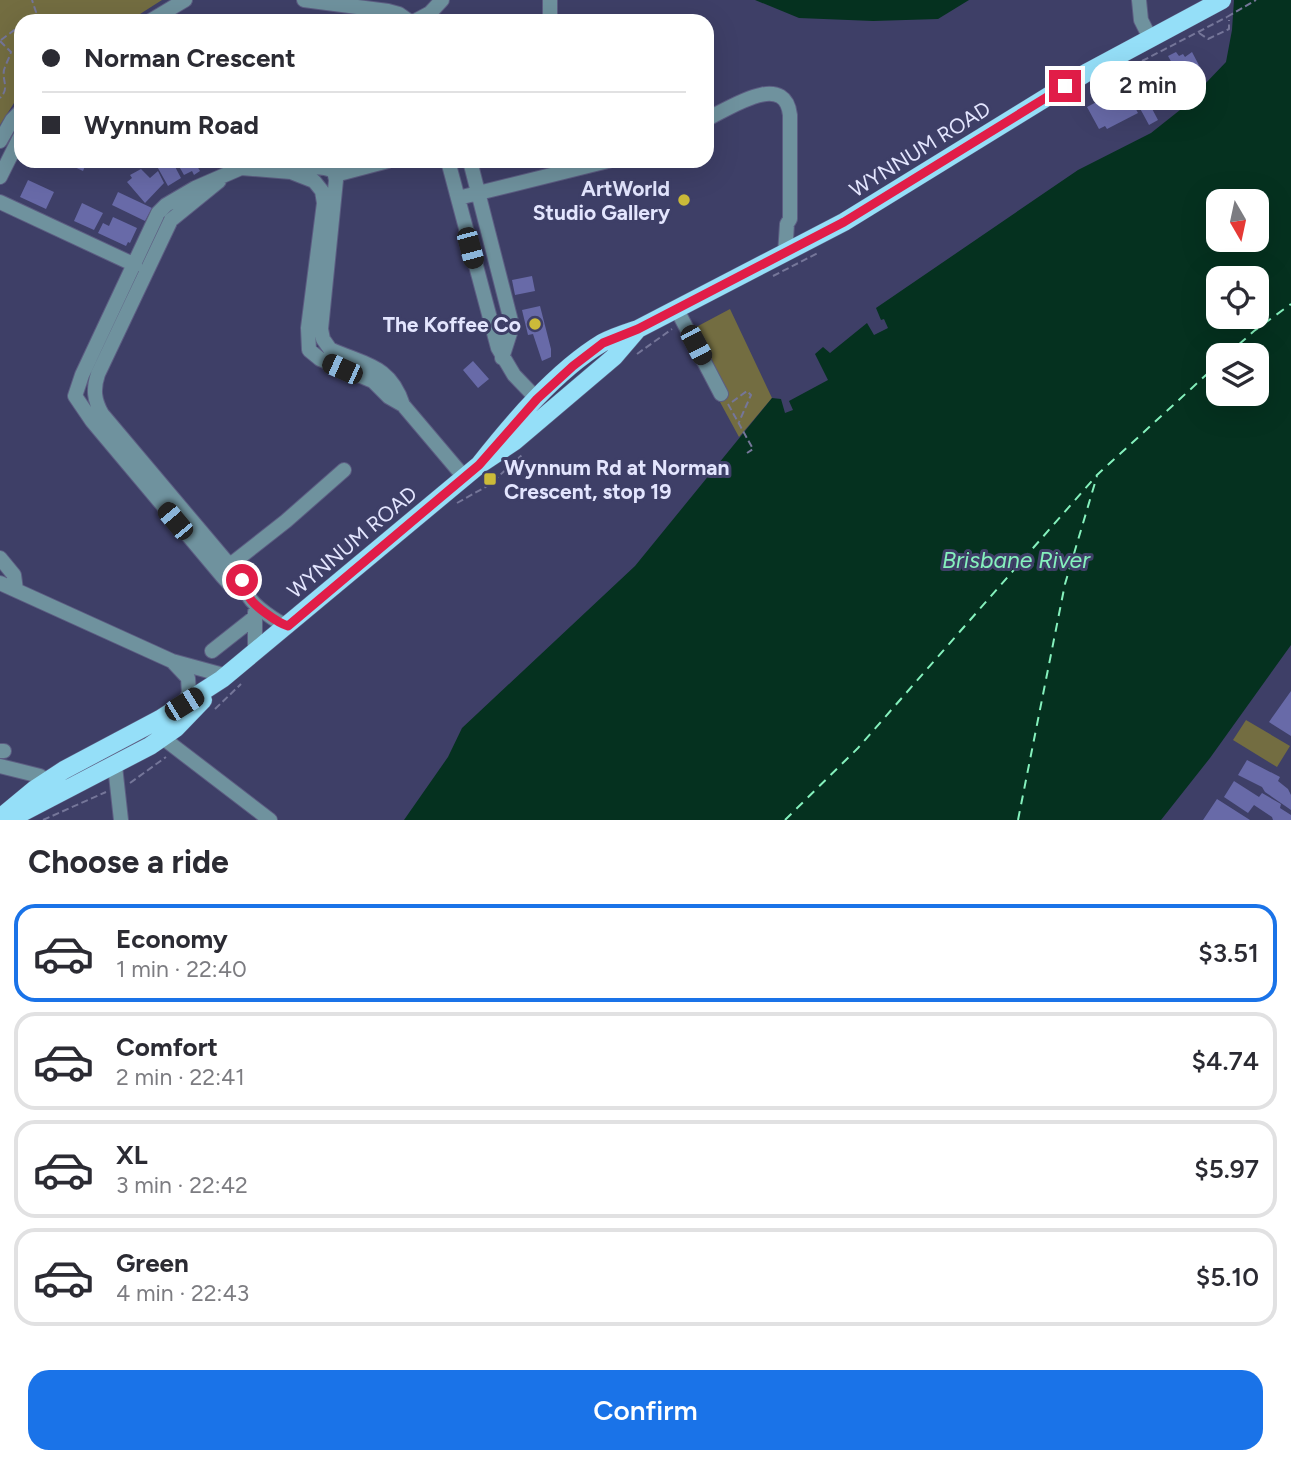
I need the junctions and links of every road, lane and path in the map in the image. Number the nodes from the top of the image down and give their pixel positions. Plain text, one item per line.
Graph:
1 (185, 0) edge
2 (304, 0) edge
3 (1139, 0) edge
4 (1256, 0) edge
5 (1226, 12) edge
6 (162, 14) edge
7 (399, 14) edge
8 (1199, 32) dead end
9 (1150, 38) junction
10 (0, 41) edge
11 (0, 98) edge
12 (714, 116) edge
13 (14, 118) edge
14 (0, 141) edge
15 (14, 149) edge
16 (308, 168) edge
17 (322, 168) edge
18 (362, 168) edge
19 (450, 168) edge
20 (472, 168) edge
21 (550, 168) edge
22 (291, 172) junction
23 (225, 175) junction
24 (335, 175) junction
25 (0, 177) edge
26 (479, 194) junction
27 (458, 198) junction
28 (0, 202) edge
29 (785, 254) junction
30 (135, 265) junction
31 (676, 308) junction
32 (502, 358) junction
33 (725, 399) joint
34 (403, 405) junction
35 (542, 406) junction
36 (733, 414) dead end
37 (739, 423) junction
38 (527, 451) dead end
39 (747, 453) dead end
40 (344, 470) dead end
41 (464, 477) junction
42 (449, 510) dead end
43 (0, 558) edge
44 (230, 565) junction
45 (0, 583) edge
46 (16, 590) junction
47 (252, 605) junction
48 (288, 626) junction
49 (212, 652) dead end
50 (255, 652) junction
51 (172, 661) junction
52 (230, 679) junction
53 (184, 704) junction
54 (212, 712) dead end
55 (130, 736) junction
56 (170, 743) junction
57 (0, 766) edge
58 (115, 766) junction
59 (46, 782) junction
60 (78, 785) junction
61 (116, 789) junction
62 (0, 818) edge
63 (8, 820) edge
64 (43, 820) edge
65 (121, 820) edge
66 (270, 820) edge

1 - 6 street
2 - 7 street
3 - 9 street
4 - 5 path, bridge
5 - 8 path
5 - 9 main road, WYNNUM ROAD
9 - 29 main road, WYNNUM ROAD
10 - 11 path
12 - 29 street
13 - 14 street
15 - 25 street
16 - 22 street
17 - 24 street
18 - 24 street
19 - 27 street
20 - 26 street
21 - 26 street
22 - 23 street
22 - 34 street
23 - 30 street
23 - 44 street
24 - 34 street
26 - 27 street
26 - 32 street
27 - 32 street
28 - 30 street
29 - 31 main road, WYNNUM ROAD
30 - 47 street
31 - 33 street
31 - 35 main road, WYNNUM ROAD
32 - 35 street
33 - 37 path
34 - 41 street
35 - 41 main road, WYNNUM ROAD
36 - 37 path
37 - 39 path
38 - 42 path
40 - 44 street
41 - 48 main road, WYNNUM ROAD
43 - 46 street
44 - 47 street
45 - 46 street
46 - 51 street
47 - 48 street
47 - 49 street
47 - 50 street
48 - 50 main road, WYNNUM ROAD
50 - 52 main road, WYNNUM ROAD
51 - 52 street
51 - 53 street
52 - 53 main road, WYNNUM ROAD
52 - 54 path
52 - 56 main road, WYNNUM ROAD
53 - 55 main road, WYNNUM ROAD
55 - 56 main road
55 - 59 main road, WYNNUM ROAD
56 - 58 main road, WYNNUM ROAD
56 - 61 path
56 - 66 street
57 - 59 street
58 - 60 main road, WYNNUM ROAD
58 - 61 street
59 - 60 main road
59 - 62 main road, WYNNUM ROAD
60 - 63 main road, WYNNUM ROAD
61 - 64 path
61 - 65 street

